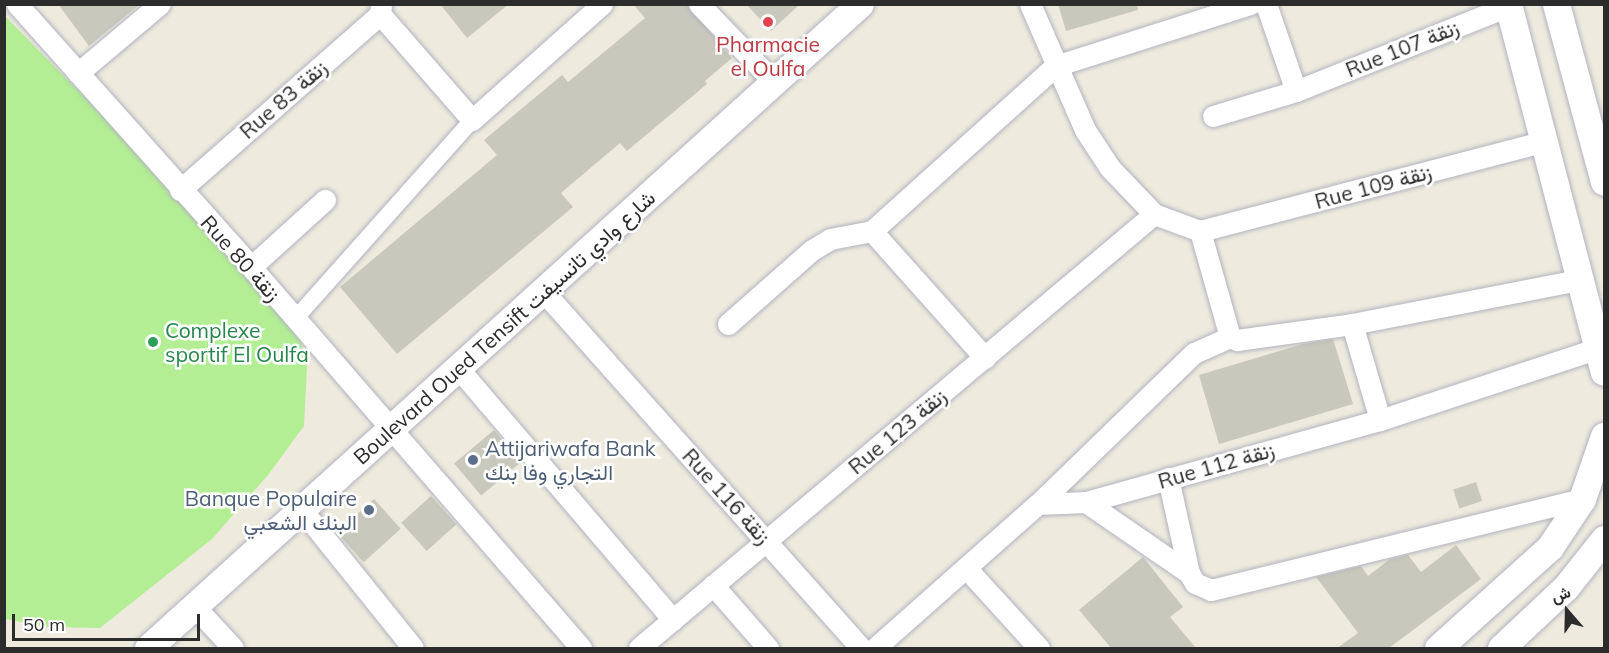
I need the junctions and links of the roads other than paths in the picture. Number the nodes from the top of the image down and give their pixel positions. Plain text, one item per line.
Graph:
1 (17, 4) edge
2 (160, 4) edge
3 (602, 4) edge
4 (699, 4) edge
5 (860, 4) edge
6 (1030, 4) edge
7 (1250, 4) edge
8 (1266, 4) edge
9 (1556, 4) edge
10 (1508, 5) edge
11 (380, 9) edge
12 (1055, 66) junction
13 (78, 74) junction
14 (774, 82) junction
15 (1296, 91) junction
16 (1213, 116) dead end
17 (472, 120) junction
18 (1545, 141) junction
19 (1603, 171) edge
20 (180, 190) junction
21 (326, 200) dead end
22 (1154, 214) junction
23 (872, 231) junction
24 (1200, 231) junction
25 (251, 267) junction
26 (1583, 279) junction
27 (543, 291) junction
28 (295, 319) junction
29 (729, 324) dead end
30 (1352, 324) junction
31 (1230, 337) junction
32 (985, 358) junction
33 (1602, 360) edge
34 (458, 368) junction
35 (1380, 420) junction
36 (390, 429) junction
37 (1605, 436) edge
38 (1168, 478) junction
39 (1582, 499) junction
40 (1086, 502) junction
41 (1038, 504) junction
42 (302, 510) junction
43 (1605, 539) edge
44 (766, 540) junction
45 (967, 569) junction
46 (1192, 578) junction
47 (713, 585) junction
48 (195, 607) junction
49 (673, 620) junction
50 (148, 648) edge
51 (233, 648) edge
52 (413, 648) edge
53 (581, 648) edge
54 (639, 648) edge
55 (768, 648) edge
56 (861, 648) edge
57 (875, 648) edge
58 (1039, 648) edge
59 (1438, 648) edge
60 (1501, 648) edge

1 - 13 street, Rue 80 زنقة
2 - 13 street
3 - 17 street
4 - 14 street
5 - 14 street, Boulevard Oued Tensift شارع وادي تانسيفت
6 - 12 street
7 - 12 street
8 - 15 street
9 - 19 street
10 - 15 street, Rue 107 زنقة
10 - 18 street
11 - 17 street
11 - 20 street, Rue 83 زنقة
12 - 22 street
12 - 23 street
13 - 20 street, Rue 80 زنقة
14 - 27 street, Boulevard Oued Tensift شارع وادي تانسيفت
15 - 16 street, Rue 107 زنقة
17 - 28 street
18 - 24 street, Rue 109 زنقة
18 - 26 street
20 - 25 street, Rue 80 زنقة
21 - 25 street
22 - 24 street
22 - 32 street, Rue 123 زنقة
23 - 29 street
23 - 32 street
24 - 31 street
25 - 28 street, Rue 80 زنقة
26 - 30 street
26 - 33 street
27 - 34 street, Boulevard Oued Tensift شارع وادي تانسيفت
27 - 44 street, Rue 116 زنقة
28 - 36 street, Rue 80 زنقة
30 - 31 street
30 - 35 street
31 - 41 street
32 - 44 street, Rue 123 زنقة
33 - 35 street, Rue 112 زنقة
34 - 36 street, Boulevard Oued Tensift شارع وادي تانسيفت
34 - 49 street
35 - 38 street, Rue 112 زنقة
36 - 42 street, Boulevard Oued Tensift شارع وادي تانسيفت
36 - 53 street, Rue 80 زنقة
37 - 39 street
38 - 40 street, Rue 112 زنقة
38 - 46 street
39 - 46 street
39 - 59 street
40 - 41 street, Rue 112 زنقة
40 - 46 street
41 - 45 street
42 - 48 street, Boulevard Oued Tensift شارع وادي تانسيفت
42 - 52 street
43 - 60 street
44 - 47 street, Rue 123 زنقة
44 - 56 street, Rue 116 زنقة
45 - 57 street
45 - 58 street
47 - 49 street, Rue 123 زنقة
47 - 55 street
48 - 50 street, Boulevard Oued Tensift شارع وادي تانسيفت
48 - 51 street
49 - 54 street, Rue 123 زنقة

